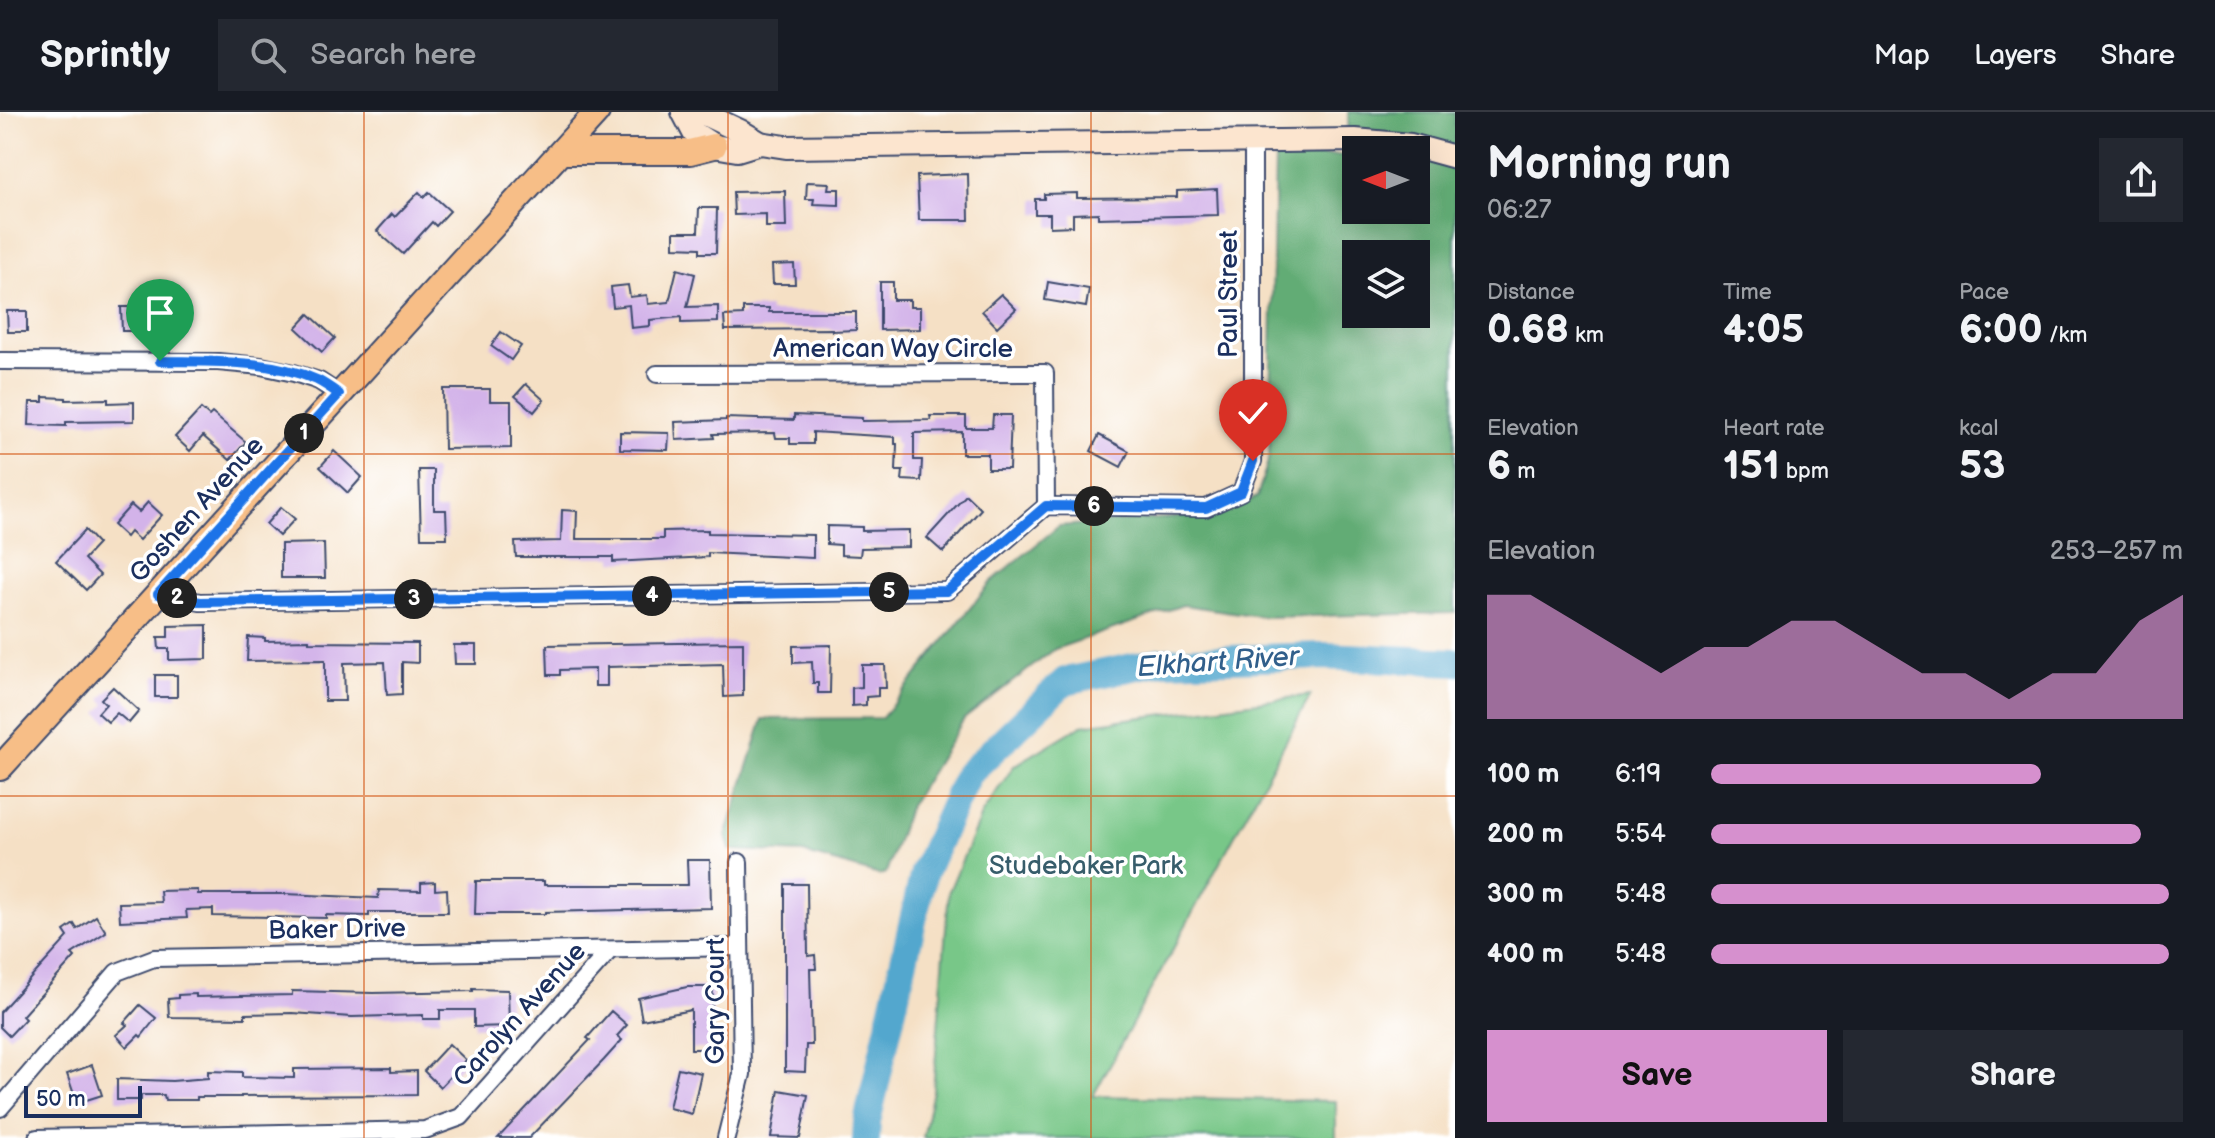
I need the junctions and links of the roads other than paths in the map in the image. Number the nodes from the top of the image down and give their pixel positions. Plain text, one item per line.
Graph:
1 (597, 112) edge
2 (683, 112) edge
3 (700, 112) edge
4 (1253, 142) junction
5 (760, 143) junction
6 (714, 146) junction
7 (562, 152) junction
8 (1455, 157) edge
9 (0, 361) edge
10 (657, 374) dead end
11 (339, 394) junction
12 (1046, 506) junction
13 (158, 594) junction
14 (0, 768) edge
15 (739, 862) dead end
16 (740, 947) junction
17 (610, 950) junction
18 (0, 1108) edge
19 (37, 1138) edge
20 (726, 1138) edge

1 - 7 main road, Goshen Avenue
2 - 6 street
3 - 5 street
4 - 5 street
4 - 8 street
4 - 12 street, Paul Street
5 - 6 street
6 - 7 main road
7 - 11 main road, Goshen Avenue
9 - 11 street
10 - 12 street, American Way Circle
11 - 13 main road, Goshen Avenue
12 - 13 street
13 - 14 main road, Goshen Avenue
15 - 16 street, Gary Court
16 - 17 street, Baker Drive
16 - 20 street, Gary Court
17 - 18 street, Baker Drive
17 - 19 street, Carolyn Avenue

